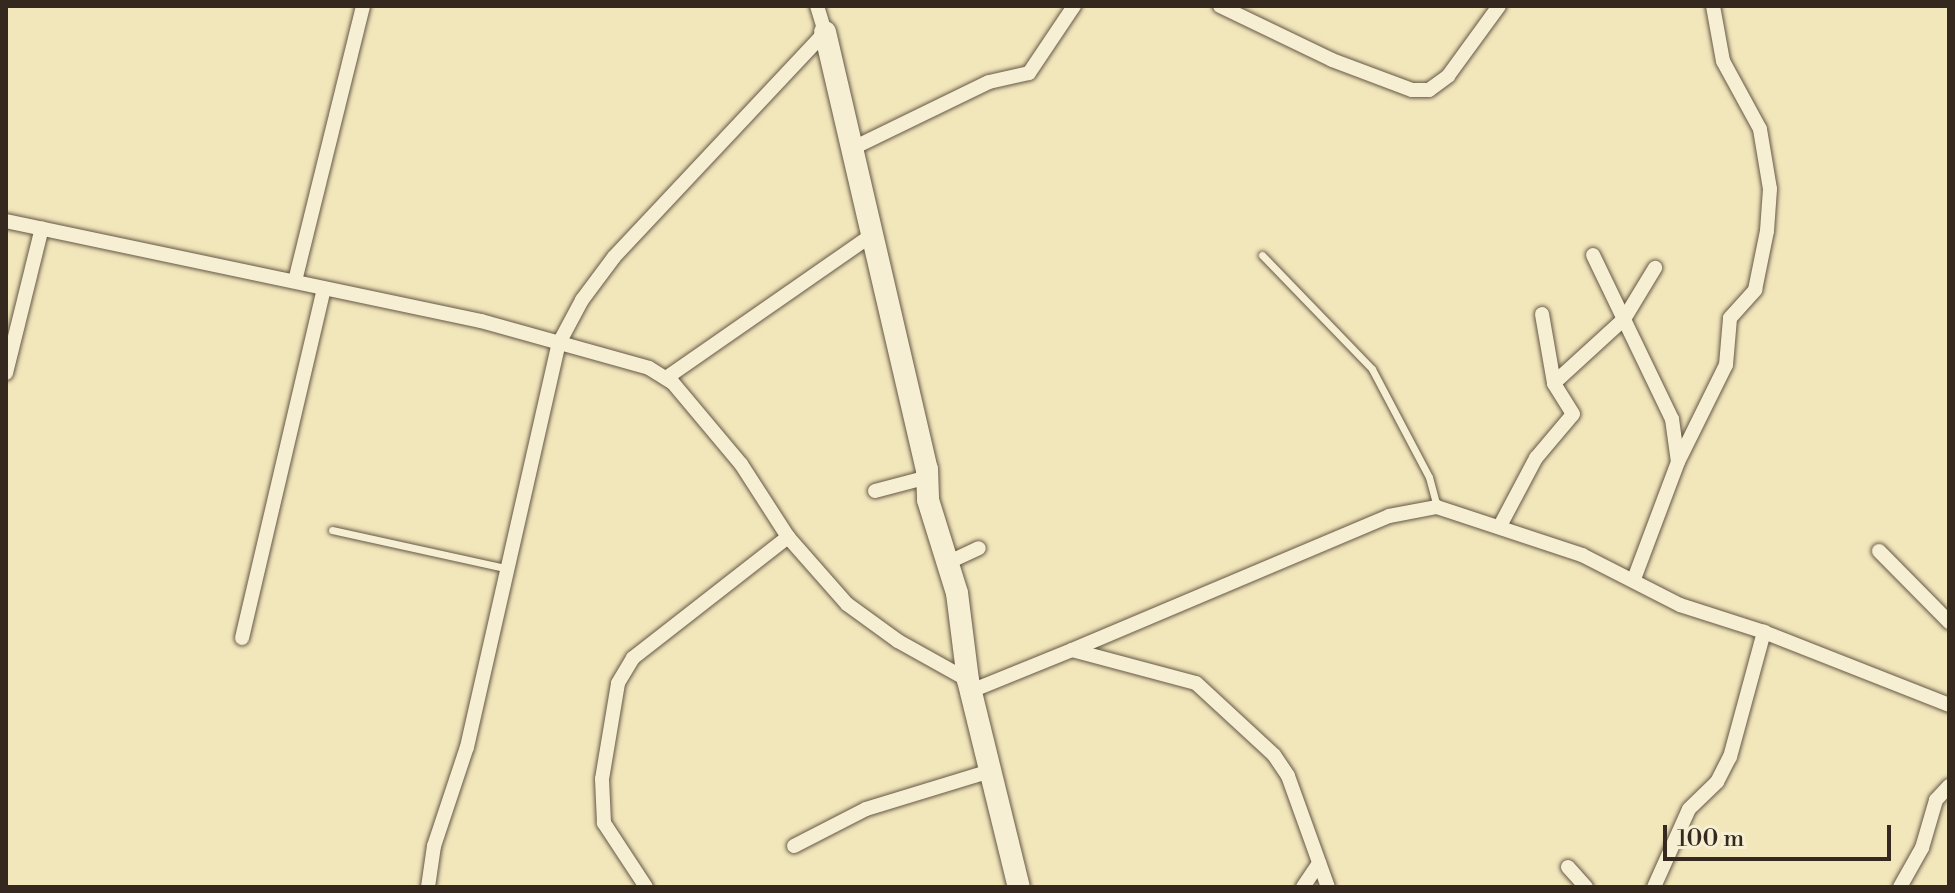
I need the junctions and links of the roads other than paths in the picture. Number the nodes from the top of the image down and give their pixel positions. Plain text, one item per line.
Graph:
1 (363, 6) edge
2 (817, 6) edge
3 (1074, 6) edge
4 (1220, 6) edge
5 (1499, 6) edge
6 (1713, 6) edge
7 (825, 32) junction
8 (851, 149) junction
9 (6, 221) edge
10 (42, 228) junction
11 (873, 234) junction
12 (1262, 255) dead end
13 (1593, 255) dead end
14 (1655, 268) dead end
15 (295, 281) junction
16 (324, 288) junction
17 (1542, 314) dead end
18 (1624, 319) junction
19 (558, 345) junction
20 (6, 373) edge
21 (666, 378) junction
22 (1554, 383) junction
23 (1678, 462) junction
24 (928, 477) junction
25 (875, 491) dead end
26 (1437, 507) junction
27 (1501, 524) junction
28 (332, 530) dead end
29 (788, 537) junction
30 (979, 548) dead end
31 (1879, 551) dead end
32 (947, 563) junction
33 (505, 568) junction
34 (1634, 579) junction
35 (1949, 622) edge
36 (1764, 632) junction
37 (242, 638) dead end
38 (1072, 650) junction
39 (970, 686) junction
40 (1949, 705) edge
41 (990, 771) junction
42 (1949, 786) edge
43 (794, 846) dead end
44 (1319, 863) junction
45 (1568, 867) dead end
46 (428, 887) edge
47 (646, 887) edge
48 (1019, 887) edge
49 (1303, 887) edge
50 (1328, 887) edge
51 (1586, 887) edge
52 (1654, 887) edge
53 (1900, 887) edge

1 - 15 street
2 - 7 street
3 - 8 street
4 - 5 street
6 - 23 street
7 - 8 street
7 - 19 street
8 - 11 street
9 - 10 street
10 - 15 street
10 - 20 street
11 - 21 street
11 - 24 street
12 - 26 lane
13 - 18 street
14 - 18 street
15 - 16 street
16 - 19 street
16 - 37 street
17 - 22 street
18 - 22 street
18 - 23 street
19 - 21 street
19 - 33 street
21 - 29 street
22 - 27 street
23 - 34 street
24 - 25 street
24 - 32 street
26 - 27 street
26 - 38 street
27 - 34 street
28 - 33 lane
29 - 39 street
29 - 47 street
30 - 32 street
31 - 35 street
32 - 39 street
33 - 46 street
34 - 36 street
36 - 40 street
36 - 52 street
38 - 39 street
38 - 44 street
39 - 41 street
41 - 43 street
41 - 48 street
42 - 53 street
44 - 49 street
44 - 50 street
45 - 51 street

